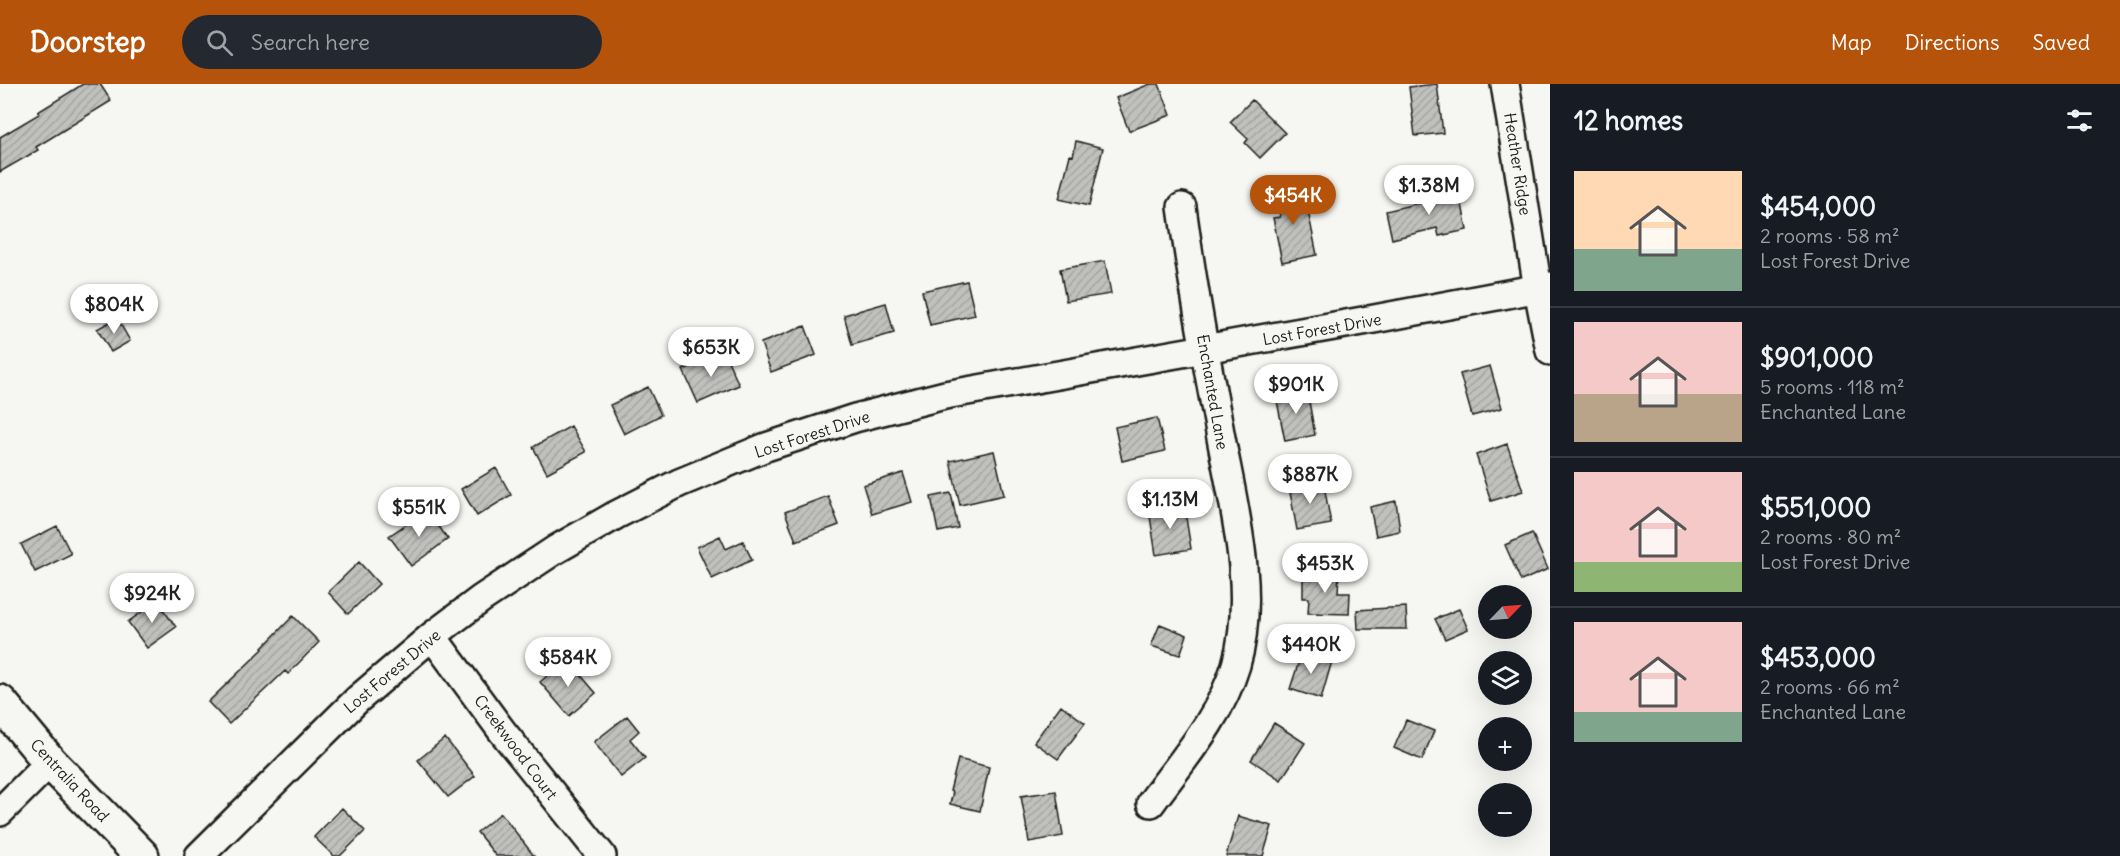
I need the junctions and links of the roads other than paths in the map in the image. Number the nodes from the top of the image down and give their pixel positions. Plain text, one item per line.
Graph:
1 (1505, 84) edge
2 (1182, 207) dead end
3 (1544, 287) edge
4 (1204, 350) junction
5 (1550, 351) edge
6 (432, 636) junction
7 (0, 702) edge
8 (50, 762) junction
9 (1151, 803) dead end
10 (0, 812) edge
11 (142, 856) edge
12 (199, 856) edge
13 (602, 856) edge

1 - 3 street, Heather Ridge
2 - 4 street, Enchanted Lane
3 - 4 street, Lost Forest Drive
3 - 5 street, Heather Ridge
4 - 6 street, Lost Forest Drive
4 - 9 street, Enchanted Lane
6 - 12 street, Lost Forest Drive
6 - 13 street, Creekwood Court
7 - 8 main road, Centralia Road
8 - 10 street
8 - 11 main road, Centralia Road

